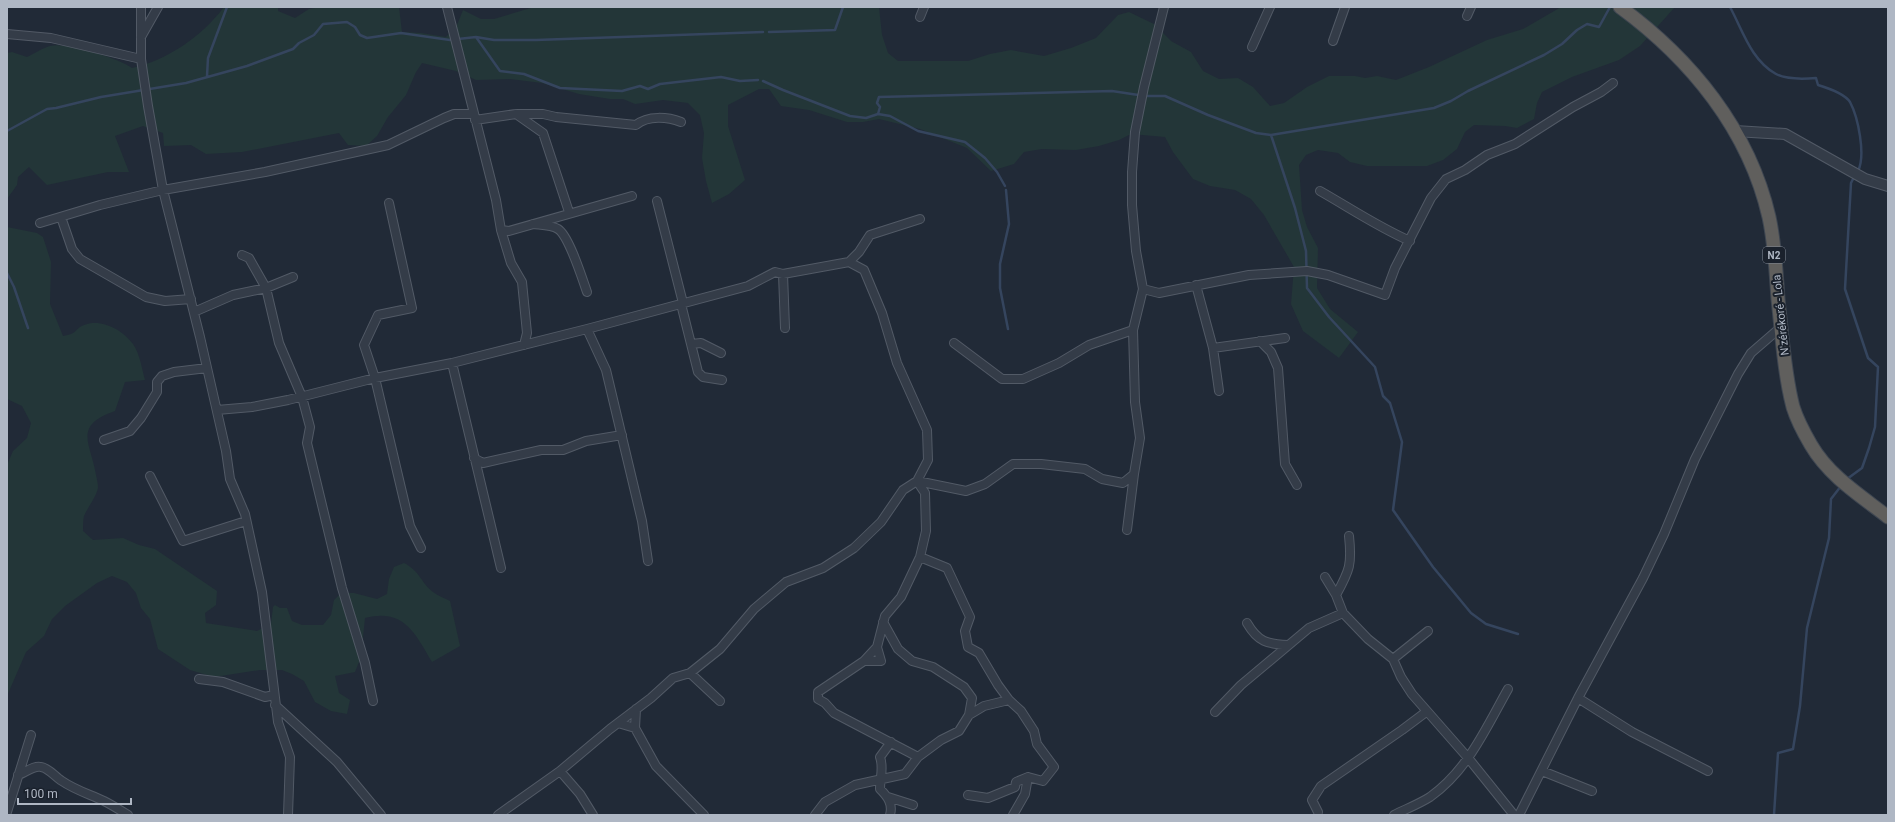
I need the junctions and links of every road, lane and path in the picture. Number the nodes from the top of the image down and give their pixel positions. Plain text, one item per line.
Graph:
1 (141, 7) edge
2 (158, 7) edge
3 (447, 7) edge
4 (924, 7) edge
5 (1164, 7) edge
6 (1270, 7) edge
7 (1345, 7) edge
8 (1471, 7) edge
9 (1620, 7) edge
10 (1467, 16) dead end
11 (920, 17) dead end
12 (7, 34) edge
13 (141, 37) junction
14 (1333, 41) dead end
15 (1252, 47) dead end
16 (141, 59) junction
17 (1613, 83) dead end
18 (516, 114) junction
19 (474, 117) junction
20 (681, 122) dead end
21 (1735, 131) junction
22 (1888, 186) edge
23 (163, 190) junction
24 (1320, 191) dead end
25 (632, 196) dead end
26 (656, 201) dead end
27 (389, 203) dead end
28 (569, 212) junction
29 (61, 217) junction
30 (920, 219) dead end
31 (40, 223) dead end
32 (533, 224) junction
33 (501, 230) junction
34 (1410, 241) junction
35 (242, 255) dead end
36 (849, 262) junction
37 (783, 274) junction
38 (293, 277) dead end
39 (1196, 285) junction
40 (266, 288) junction
41 (1143, 289) junction
42 (587, 292) dead end
43 (191, 299) junction
44 (682, 304) junction
45 (194, 312) junction
46 (1781, 327) junction
47 (785, 328) dead end
48 (587, 329) junction
49 (1132, 330) junction
50 (1285, 338) dead end
51 (1260, 341) junction
52 (954, 343) dead end
53 (691, 344) junction
54 (524, 345) junction
55 (1213, 348) junction
56 (721, 353) dead end
57 (452, 363) junction
58 (207, 368) junction
59 (375, 378) junction
60 (722, 380) dead end
61 (1219, 391) dead end
62 (302, 397) junction
63 (217, 410) junction
64 (622, 435) junction
65 (104, 440) dead end
66 (474, 458) junction
67 (1134, 474) junction
68 (150, 476) dead end
69 (917, 481) junction
70 (1297, 485) dead end
71 (1888, 517) edge
72 (246, 521) junction
73 (1127, 530) dead end
74 (1349, 536) dead end
75 (421, 548) dead end
76 (920, 557) junction
77 (648, 561) dead end
78 (501, 568) dead end
79 (1325, 577) dead end
80 (1336, 595) junction
81 (1343, 613) junction
82 (883, 622) junction
83 (1247, 623) dead end
84 (1428, 631) dead end
85 (1288, 645) junction
86 (877, 647) junction
87 (1393, 659) junction
88 (864, 661) junction
89 (690, 673) junction
90 (199, 680) dead end
91 (1508, 689) dead end
92 (274, 695) junction
93 (1578, 698) junction
94 (1009, 700) junction
95 (373, 701) dead end
96 (720, 701) dead end
97 (275, 705) junction
98 (636, 709) junction
99 (1215, 712) dead end
100 (1426, 712) junction
101 (970, 714) junction
102 (618, 723) junction
103 (635, 728) junction
104 (31, 735) dead end
105 (891, 742) junction
106 (918, 757) junction
107 (1469, 759) junction
108 (1542, 770) junction
109 (560, 771) junction
110 (1708, 771) dead end
111 (18, 775) junction
112 (1028, 777) junction
113 (880, 780) junction
114 (1015, 787) junction
115 (1592, 791) dead end
116 (1025, 794) junction
117 (968, 795) dead end
118 (888, 797) junction
119 (912, 805) dead end
120 (7, 812) edge
121 (1318, 812) dead end
122 (128, 815) edge
123 (288, 815) edge
124 (382, 815) edge
125 (498, 815) edge
126 (593, 815) edge
127 (704, 815) edge
128 (815, 815) edge
129 (890, 815) edge
130 (1013, 815) edge
131 (1394, 815) edge
132 (1514, 815) edge
133 (1519, 815) edge

1 - 13 street
2 - 13 street
3 - 19 street
4 - 11 street
5 - 41 street
6 - 15 street
7 - 14 street
8 - 10 street
9 - 21 highway, N'zérékoré - Lola / N2
12 - 16 street
13 - 16 street
16 - 23 street
17 - 34 street
18 - 19 street
18 - 20 street
18 - 28 street
19 - 23 street
19 - 33 street
21 - 22 street
21 - 46 highway, N'zérékoré - Lola / N2
23 - 29 street
23 - 43 street
24 - 34 street
25 - 28 street
26 - 44 street
27 - 59 street
28 - 32 street
29 - 31 street
29 - 43 street
30 - 36 street
32 - 33 street
32 - 42 street
33 - 54 street
34 - 39 street
35 - 40 street
36 - 37 street
36 - 69 street
37 - 44 street
37 - 47 street
38 - 40 street
39 - 41 street
39 - 55 street
40 - 45 street
40 - 62 street
41 - 49 street
43 - 45 street
44 - 48 street
44 - 53 street
45 - 58 street
46 - 71 highway, N'zérékoré - Lola / N2
46 - 93 street
48 - 54 street
48 - 64 street
49 - 52 street
49 - 67 street
50 - 51 street
51 - 55 street
51 - 70 street
53 - 56 street
53 - 60 street
54 - 57 street
55 - 61 street
57 - 59 street
57 - 66 street
58 - 63 street
58 - 65 street
59 - 62 street
59 - 75 street
62 - 63 street
62 - 95 street
63 - 72 street
64 - 66 street
64 - 77 street
66 - 78 street
67 - 69 street
67 - 73 street
68 - 72 street
69 - 76 street
69 - 89 street
72 - 92 street
74 - 80 street
76 - 82 street
76 - 94 street
79 - 80 street
80 - 81 street
81 - 85 street
81 - 87 street
82 - 86 street
82 - 101 street
83 - 85 street
84 - 87 street
85 - 99 street
86 - 88 street
86 - 88 street
87 - 100 street
88 - 105 street
89 - 96 street
89 - 98 street
90 - 92 street
91 - 107 street
92 - 97 street
93 - 108 street
93 - 110 street
94 - 101 street
94 - 112 street
97 - 123 street
97 - 124 street
98 - 102 street
98 - 103 street
100 - 107 street
100 - 121 street
101 - 106 street
102 - 103 street
102 - 109 street
103 - 127 street
104 - 111 street
105 - 106 street
105 - 113 street
106 - 113 street
107 - 131 street
107 - 132 street
108 - 115 street
108 - 133 street
109 - 125 street
109 - 126 street
111 - 120 street
111 - 122 street
112 - 114 street
112 - 116 street
113 - 118 street
113 - 128 street
114 - 116 street
114 - 117 street
116 - 130 street
118 - 119 street
118 - 129 street

